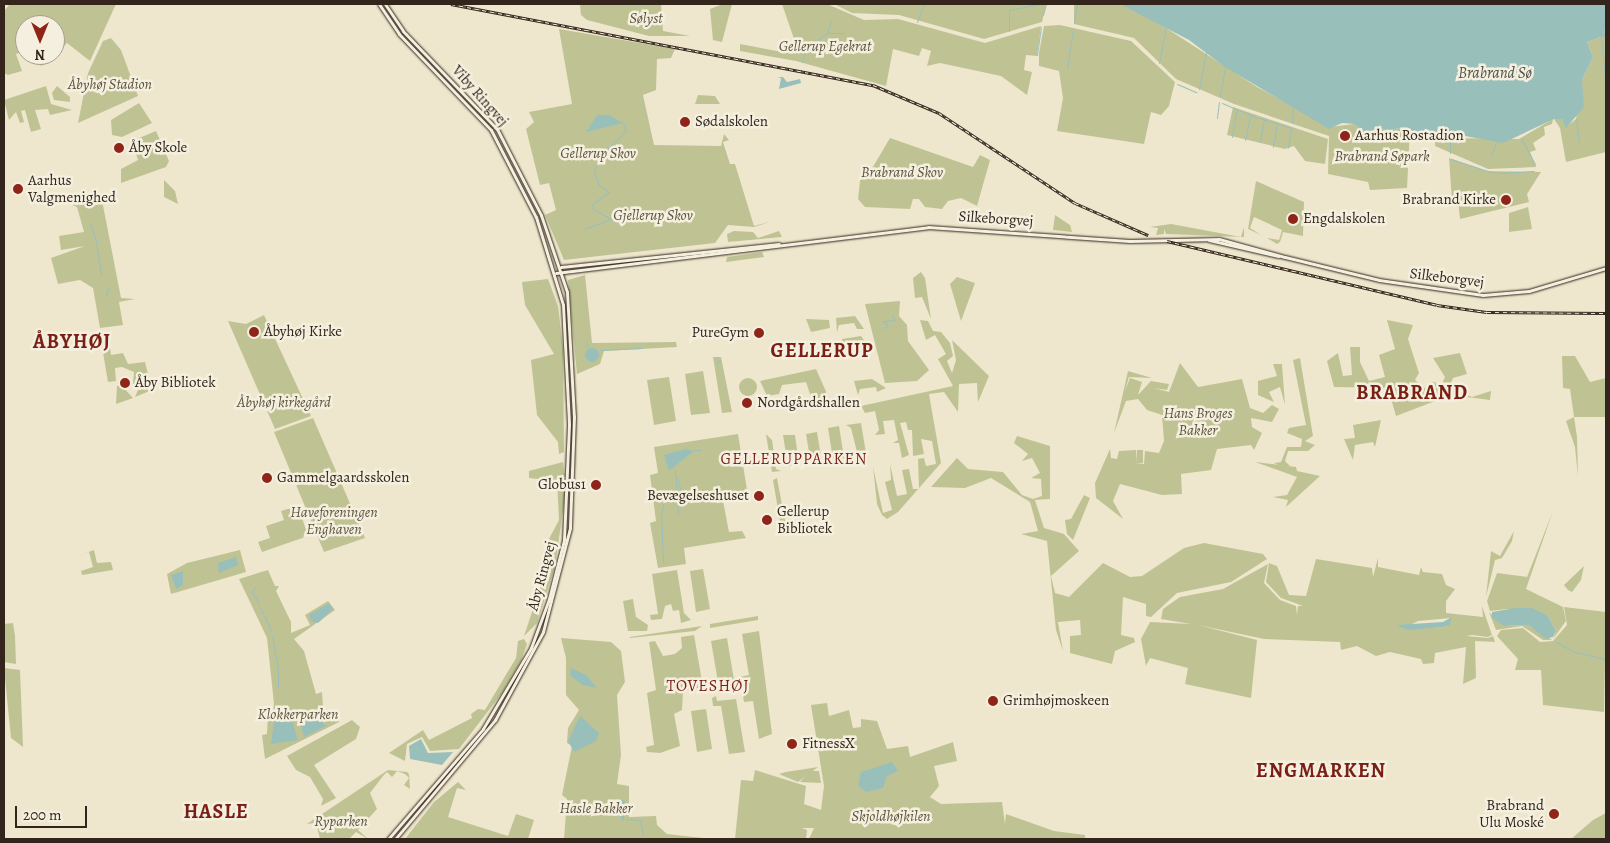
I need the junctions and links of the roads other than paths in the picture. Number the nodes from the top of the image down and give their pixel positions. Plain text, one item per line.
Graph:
1 (379, 4) edge
2 (385, 4) edge
3 (787, 244) junction
4 (561, 267) junction
5 (554, 268) joint
6 (1606, 268) edge
7 (562, 272) junction
8 (556, 273) junction
9 (388, 839) edge
10 (395, 839) edge

1 - 5 main road, Viby Ringvej
2 - 4 main road, Viby Ringvej
3 - 4 main road, Silkeborgvej
3 - 6 main road, Silkeborgvej
3 - 7 main road, Silkeborgvej
4 - 7 main road, Viby Ringvej
5 - 8 main road, Åby Ringvej
7 - 8 main road, Silkeborgvej
7 - 10 main road, Åby Ringvej
8 - 9 main road, Åby Ringvej

